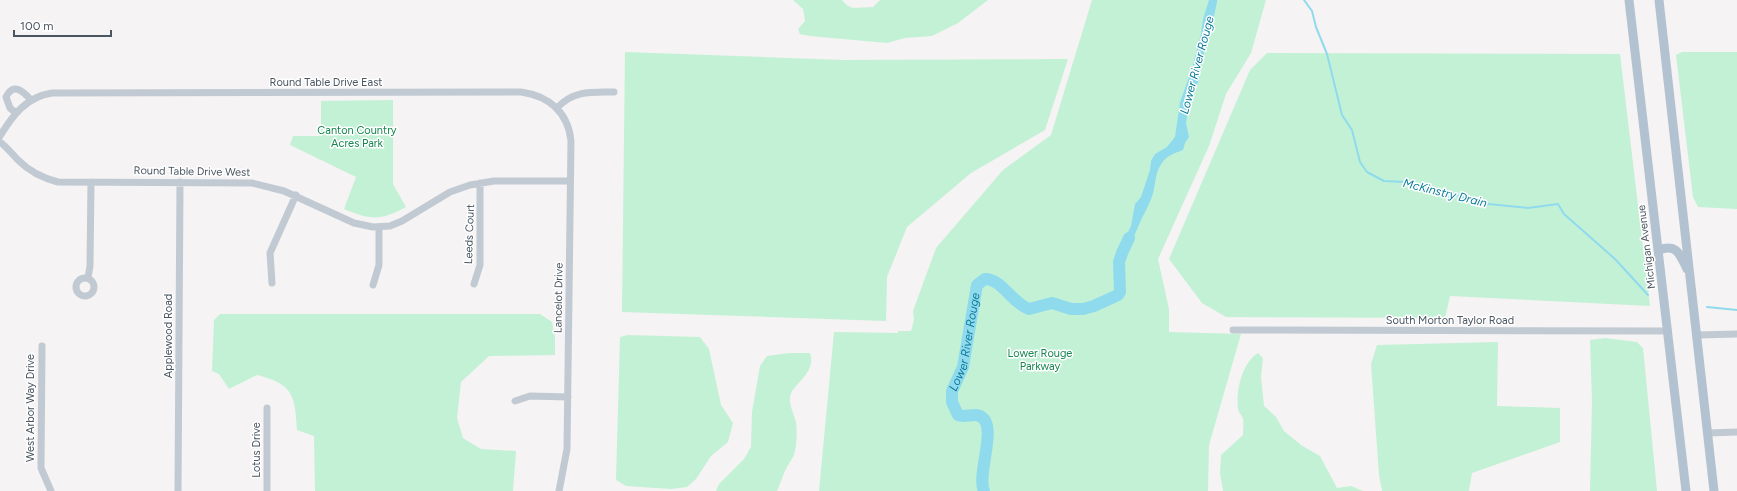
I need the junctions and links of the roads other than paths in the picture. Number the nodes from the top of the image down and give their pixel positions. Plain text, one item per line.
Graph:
1 (1629, 0) edge
2 (1659, 0) edge
3 (614, 92) dead end
4 (30, 99) junction
5 (557, 108) junction
6 (16, 113) junction
7 (0, 136) edge
8 (0, 142) edge
9 (570, 181) junction
10 (91, 182) junction
11 (180, 182) junction
12 (480, 183) junction
13 (296, 195) junction
14 (379, 227) junction
15 (1658, 250) junction
16 (1690, 274) junction
17 (88, 278) dead end
18 (272, 283) dead end
19 (474, 284) dead end
20 (373, 285) dead end
21 (1233, 330) dead end
22 (1667, 330) junction
23 (1737, 334) edge
24 (1697, 335) junction
25 (42, 346) dead end
26 (568, 397) junction
27 (515, 401) dead end
28 (267, 408) dead end
29 (1737, 432) edge
30 (1708, 433) junction
31 (51, 491) edge
32 (178, 491) edge
33 (267, 491) edge
34 (559, 491) edge
35 (1686, 491) edge
36 (1714, 491) edge

1 - 15 main road, Michigan Avenue
2 - 16 main road
3 - 5 street
4 - 5 street, Round Table Drive East
4 - 6 street, Round Table Drive East
4 - 6 street
5 - 9 street, Lancelot Drive
6 - 7 street, Round Table Drive East
8 - 10 street, Round Table Drive West
9 - 12 street, Round Table Drive West
9 - 26 street, Lancelot Drive
10 - 11 street, Round Table Drive West
10 - 17 street
11 - 13 street, Round Table Drive West
11 - 32 street, Applewood Road
12 - 14 street, Round Table Drive West
12 - 19 street, Leeds Court
13 - 14 street, Round Table Drive West
13 - 18 street
14 - 20 street
15 - 16 main road
15 - 22 main road, Michigan Avenue
16 - 24 main road
21 - 22 street, South Morton Taylor Road
22 - 35 main road, Michigan Avenue
23 - 24 street
24 - 30 main road
25 - 31 street, West Arbor Way Drive
26 - 27 street
26 - 34 street, Lancelot Drive
28 - 33 street, Lotus Drive
29 - 30 street
30 - 36 main road

